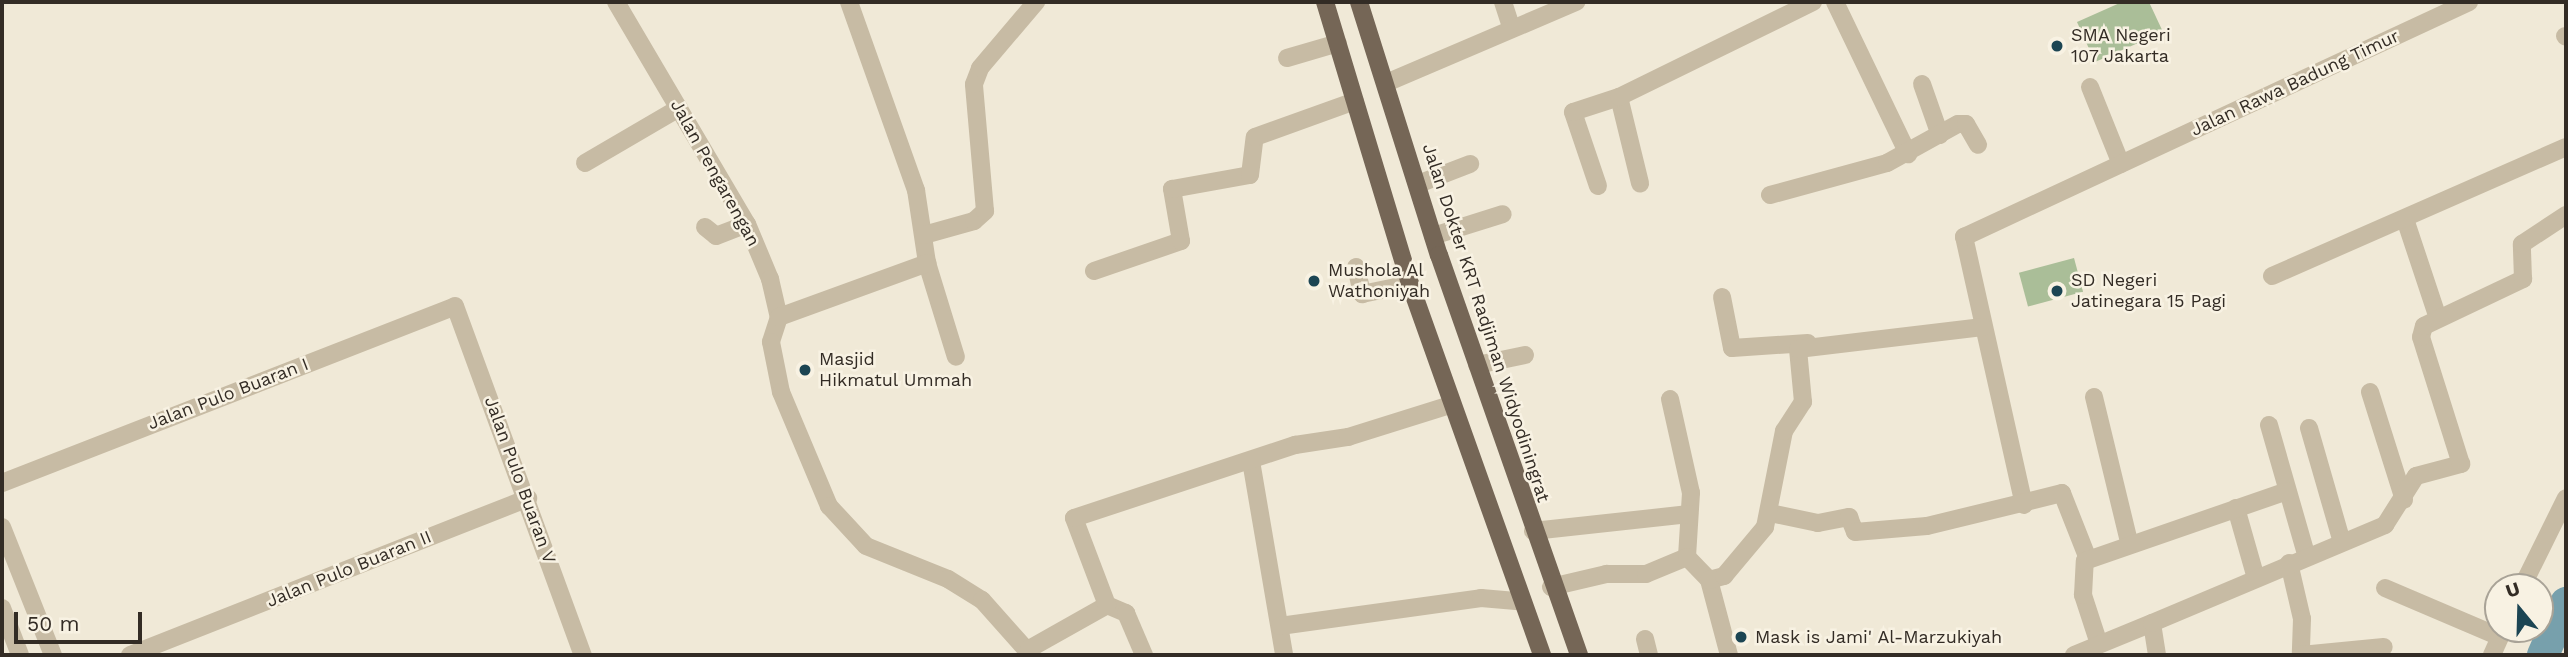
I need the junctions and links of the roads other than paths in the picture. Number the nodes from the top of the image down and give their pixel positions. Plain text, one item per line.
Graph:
1 (617, 2) edge
2 (849, 2) edge
3 (1036, 2) edge
4 (1325, 2) edge
5 (1359, 2) edge
6 (1503, 2) edge
7 (1576, 2) edge
8 (1813, 2) edge
9 (1835, 2) edge
10 (2469, 2) edge
11 (1512, 29) junction
12 (1338, 43) junction
13 (1287, 58) dead end
14 (1386, 83) junction
15 (1922, 84) dead end
16 (2090, 87) dead end
17 (1619, 97) junction
18 (1355, 101) junction
19 (679, 108) junction
20 (1940, 135) junction
21 (1978, 145) dead end
22 (2566, 147) edge
23 (1909, 154) junction
24 (585, 163) dead end
25 (1469, 164) dead end
26 (2121, 164) junction
27 (1640, 183) dead end
28 (1418, 184) junction
29 (1598, 186) dead end
30 (1770, 195) dead end
31 (1503, 214) dead end
32 (2566, 215) edge
33 (2405, 219) junction
34 (747, 224) junction
35 (705, 227) dead end
36 (924, 235) junction
37 (1433, 236) junction
38 (927, 263) junction
39 (1356, 267) dead end
40 (1094, 271) dead end
41 (2272, 276) dead end
42 (1410, 284) junction
43 (1722, 297) dead end
44 (455, 306) joint
45 (2437, 316) junction
46 (779, 317) junction
47 (1983, 327) junction
48 (1808, 343) junction
49 (1525, 355) dead end
50 (956, 357) dead end
51 (1477, 365) junction
52 (2370, 392) dead end
53 (2094, 397) dead end
54 (1670, 399) dead end
55 (1450, 405) junction
56 (2269, 425) dead end
57 (2309, 428) dead end
58 (1251, 461) junction
59 (2, 483) edge
60 (2287, 492) junction
61 (528, 498) junction
62 (2566, 498) edge
63 (2404, 500) junction
64 (2024, 505) junction
65 (2236, 508) junction
66 (1770, 513) junction
67 (1689, 514) junction
68 (2, 527) edge
69 (1533, 531) junction
70 (2341, 539) junction
71 (2129, 542) junction
72 (2306, 554) junction
73 (1688, 557) junction
74 (2088, 559) junction
75 (2289, 563) junction
76 (2529, 573) edge
77 (2256, 578) junction
78 (1709, 580) junction
79 (1551, 587) junction
80 (2385, 588) dead end
81 (1519, 601) junction
82 (1107, 605) junction
83 (2, 608) edge
84 (2152, 624) junction
85 (1280, 626) junction
86 (2484, 627) edge
87 (2099, 644) junction
88 (2384, 647) dead end
89 (1030, 652) edge
90 (20, 655) edge
91 (53, 655) edge
92 (130, 655) edge
93 (583, 655) edge
94 (1144, 655) edge
95 (1284, 655) edge
96 (1542, 655) edge
97 (1579, 655) edge
98 (1729, 655) edge
99 (2074, 655) edge
100 (2157, 655) edge

1 - 19 street, Jalan Pengarengan
2 - 36 street
3 - 36 street
4 - 12 main road
5 - 14 main road, Jalan Dokter KRT Radjiman Widyodiningrat
6 - 11 street
7 - 11 street
8 - 17 street
9 - 23 street
10 - 26 street, Jalan Rawa Badung Timur
11 - 14 street
12 - 13 street
12 - 18 main road
14 - 28 main road, Jalan Dokter KRT Radjiman Widyodiningrat
15 - 20 street
16 - 26 street
17 - 27 street
17 - 29 street
18 - 40 street
18 - 42 main road
19 - 24 street
19 - 34 street, Jalan Pengarengan
20 - 21 street
20 - 23 street
22 - 33 street
23 - 30 street
25 - 28 street
26 - 47 street, Jalan Rawa Badung Timur
28 - 37 main road, Jalan Dokter KRT Radjiman Widyodiningrat
31 - 37 street
32 - 45 street
33 - 41 street
33 - 45 street
34 - 35 street
34 - 46 street, Jalan Pengarengan
36 - 38 street
37 - 51 main road, Jalan Dokter KRT Radjiman Widyodiningrat
38 - 46 street
38 - 50 street
39 - 42 street
42 - 55 main road
43 - 48 street
44 - 59 street, Jalan Pulo Buaran I
44 - 61 street, Jalan Pulo Buaran V
45 - 63 street
46 - 89 street, Jalan Pengarengan
47 - 48 street
47 - 64 street
48 - 66 street
49 - 51 street
51 - 69 main road, Jalan Dokter KRT Radjiman Widyodiningrat
52 - 63 street
53 - 71 street
54 - 67 street
55 - 58 street
55 - 81 main road
56 - 60 street
57 - 70 street
58 - 82 street
58 - 85 street
60 - 65 street
60 - 72 street
61 - 92 street, Jalan Pulo Buaran II
61 - 93 street, Jalan Pulo Buaran V
62 - 76 street
63 - 70 street
64 - 66 street
64 - 74 street
65 - 71 street
65 - 77 street
66 - 78 street
67 - 69 street
67 - 73 street
68 - 91 street
69 - 79 main road, Jalan Dokter KRT Radjiman Widyodiningrat
70 - 72 street
71 - 74 street
72 - 75 street
73 - 78 street
73 - 79 street
74 - 87 street
75 - 77 street
75 - 88 street
77 - 84 street
78 - 98 street
79 - 97 main road, Jalan Dokter KRT Radjiman Widyodiningrat
80 - 86 street
81 - 85 street
81 - 96 main road
82 - 89 street
82 - 94 street
83 - 90 street
84 - 87 street
84 - 100 street
85 - 95 street
87 - 99 street

